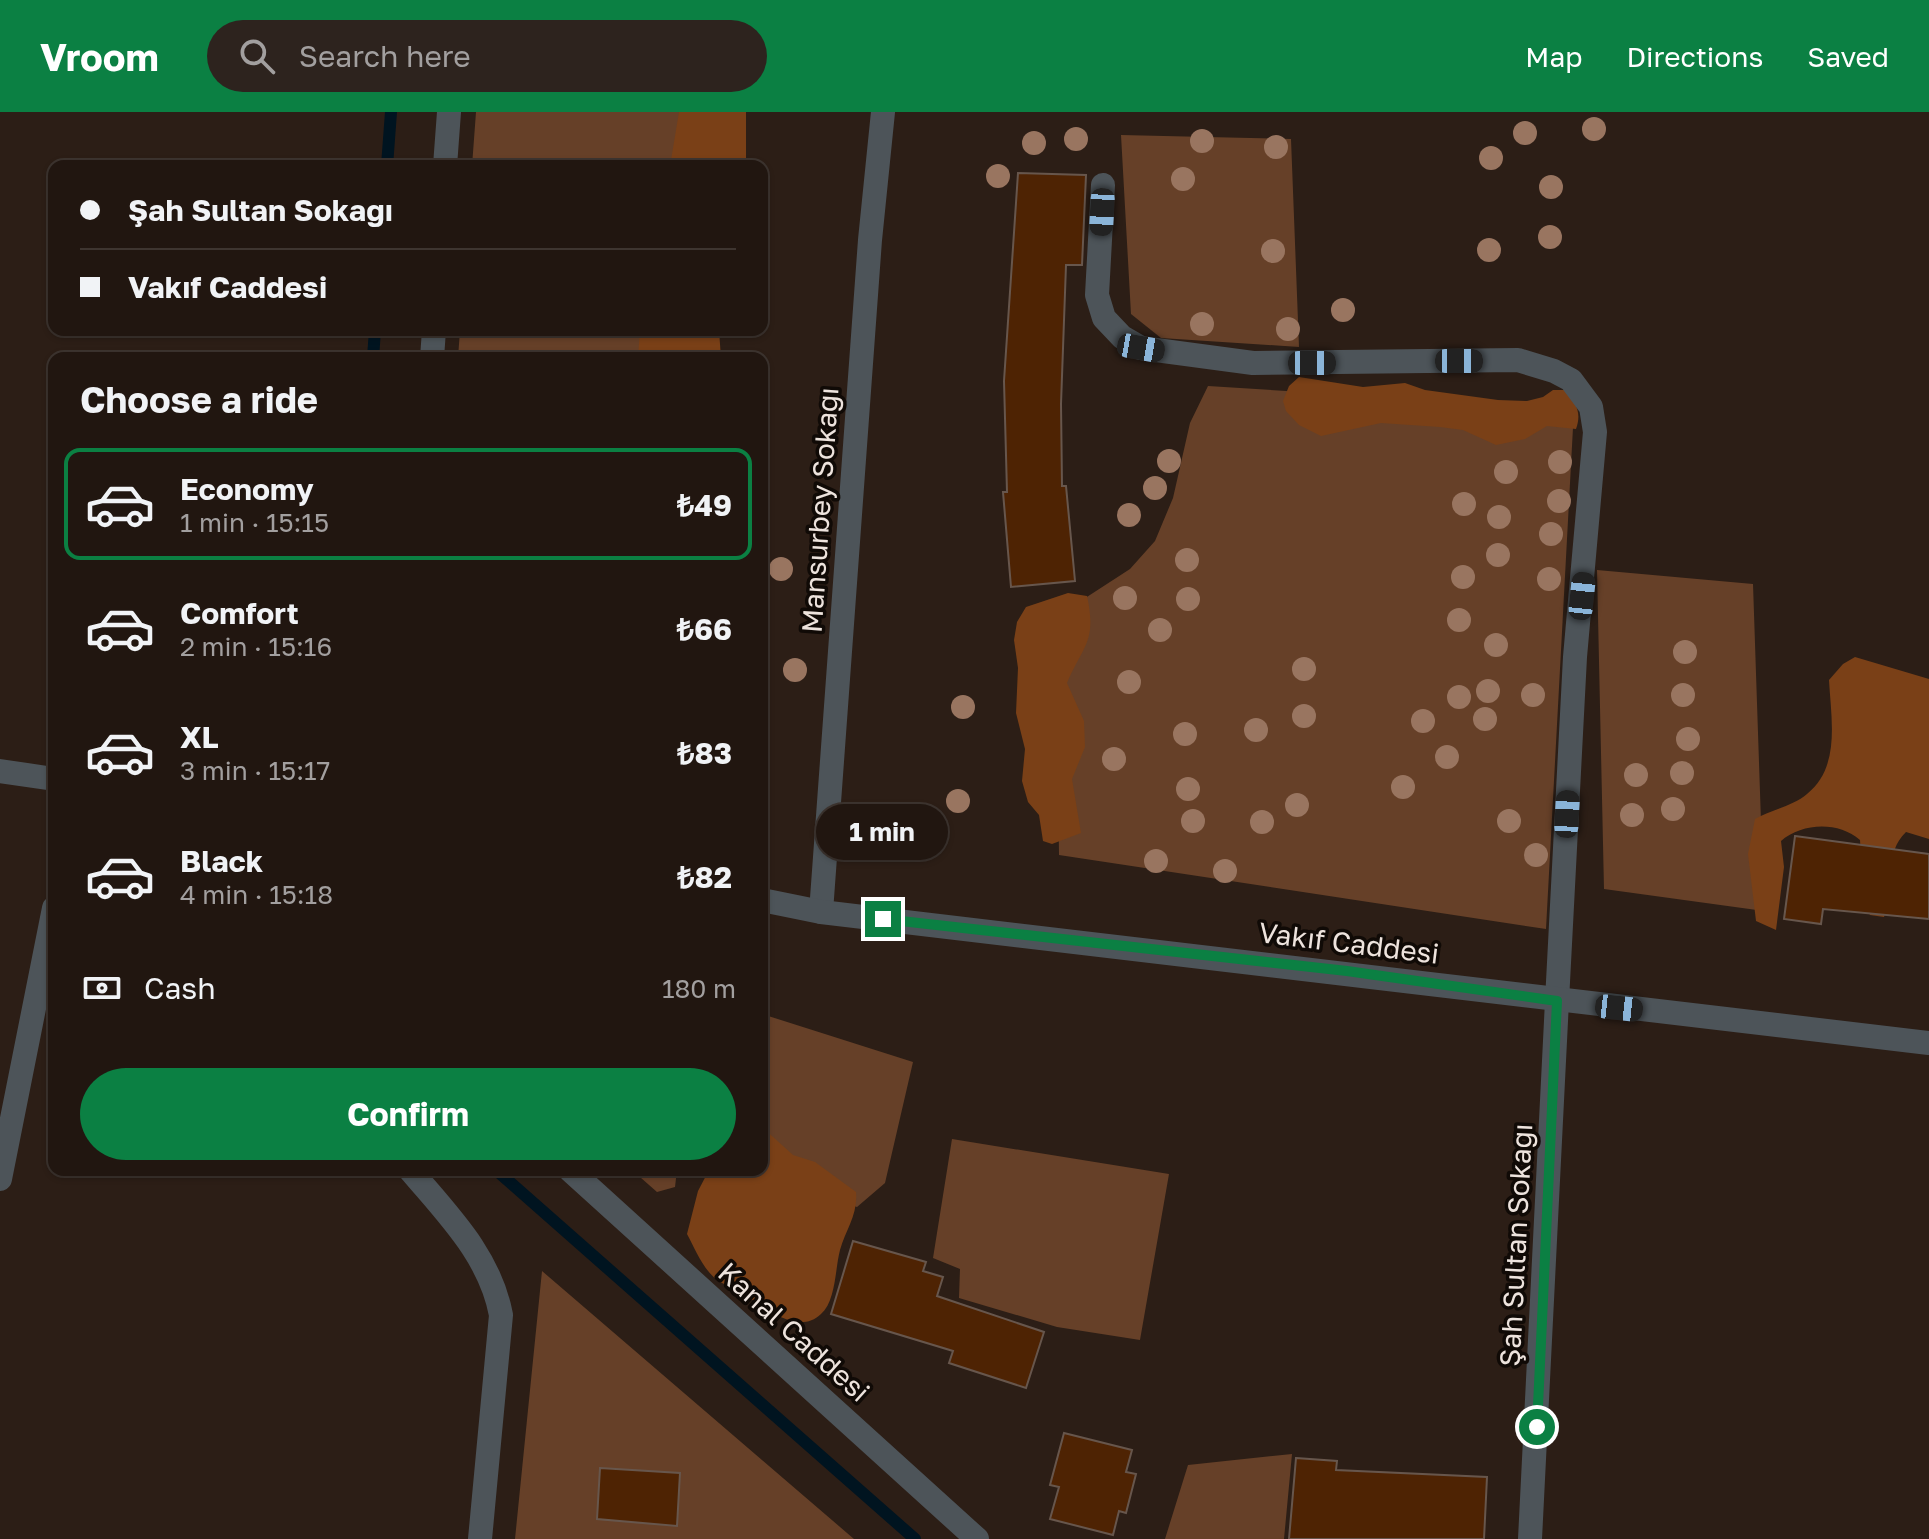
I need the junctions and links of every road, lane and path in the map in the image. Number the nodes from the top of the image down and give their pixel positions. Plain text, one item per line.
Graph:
1 (449, 112) edge
2 (883, 112) edge
3 (445, 160) edge
4 (1103, 185) dead end
5 (0, 771) edge
6 (48, 778) edge
7 (768, 901) edge
8 (821, 912) junction
9 (48, 938) edge
10 (1557, 1001) junction
11 (1929, 1043) edge
12 (415, 1176) edge
13 (577, 1176) edge
14 (0, 1179) edge
15 (480, 1539) edge
16 (977, 1539) edge
17 (1530, 1539) edge

1 - 3 street
2 - 8 street, Mansurbey Sokağı
4 - 10 street, Şah Sultan Sokağı
5 - 6 street
7 - 8 street, Vakıf Caddesi
8 - 10 street, Vakıf Caddesi
9 - 14 street
10 - 11 street, Vakıf Caddesi
10 - 17 street, Şah Sultan Sokağı
12 - 15 street
13 - 16 street, Kanal Caddesi

